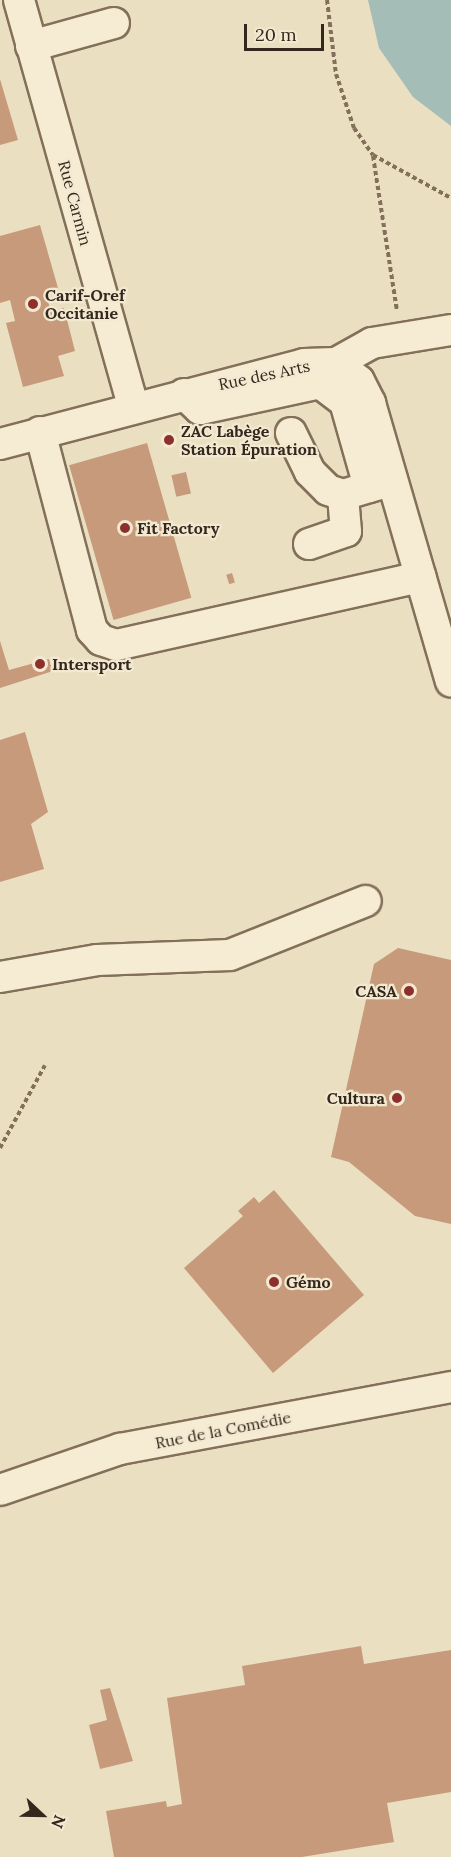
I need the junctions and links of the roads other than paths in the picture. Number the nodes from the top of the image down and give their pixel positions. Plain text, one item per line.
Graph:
1 (19, 0) edge
2 (114, 23) dead end
3 (31, 46) junction
4 (451, 330) edge
5 (336, 363) junction
6 (184, 394) junction
7 (133, 406) junction
8 (40, 432) junction
9 (291, 433) dead end
10 (0, 444) edge
11 (368, 488) junction
12 (309, 544) dead end
13 (421, 577) junction
14 (451, 681) edge
15 (366, 901) dead end
16 (0, 977) edge
17 (451, 1387) edge
18 (0, 1490) edge

1 - 3 street, Rue Carmin
2 - 3 street
3 - 7 street, Rue Carmin
4 - 5 street
5 - 6 street, Rue des Arts
5 - 11 street
6 - 7 street, Rue des Arts
6 - 11 street
7 - 8 street, Rue des Arts
8 - 10 street, Rue des Arts
8 - 13 street
9 - 11 street
11 - 12 street
11 - 13 street
13 - 14 street
15 - 16 street
17 - 18 street, Rue de la Comédie

